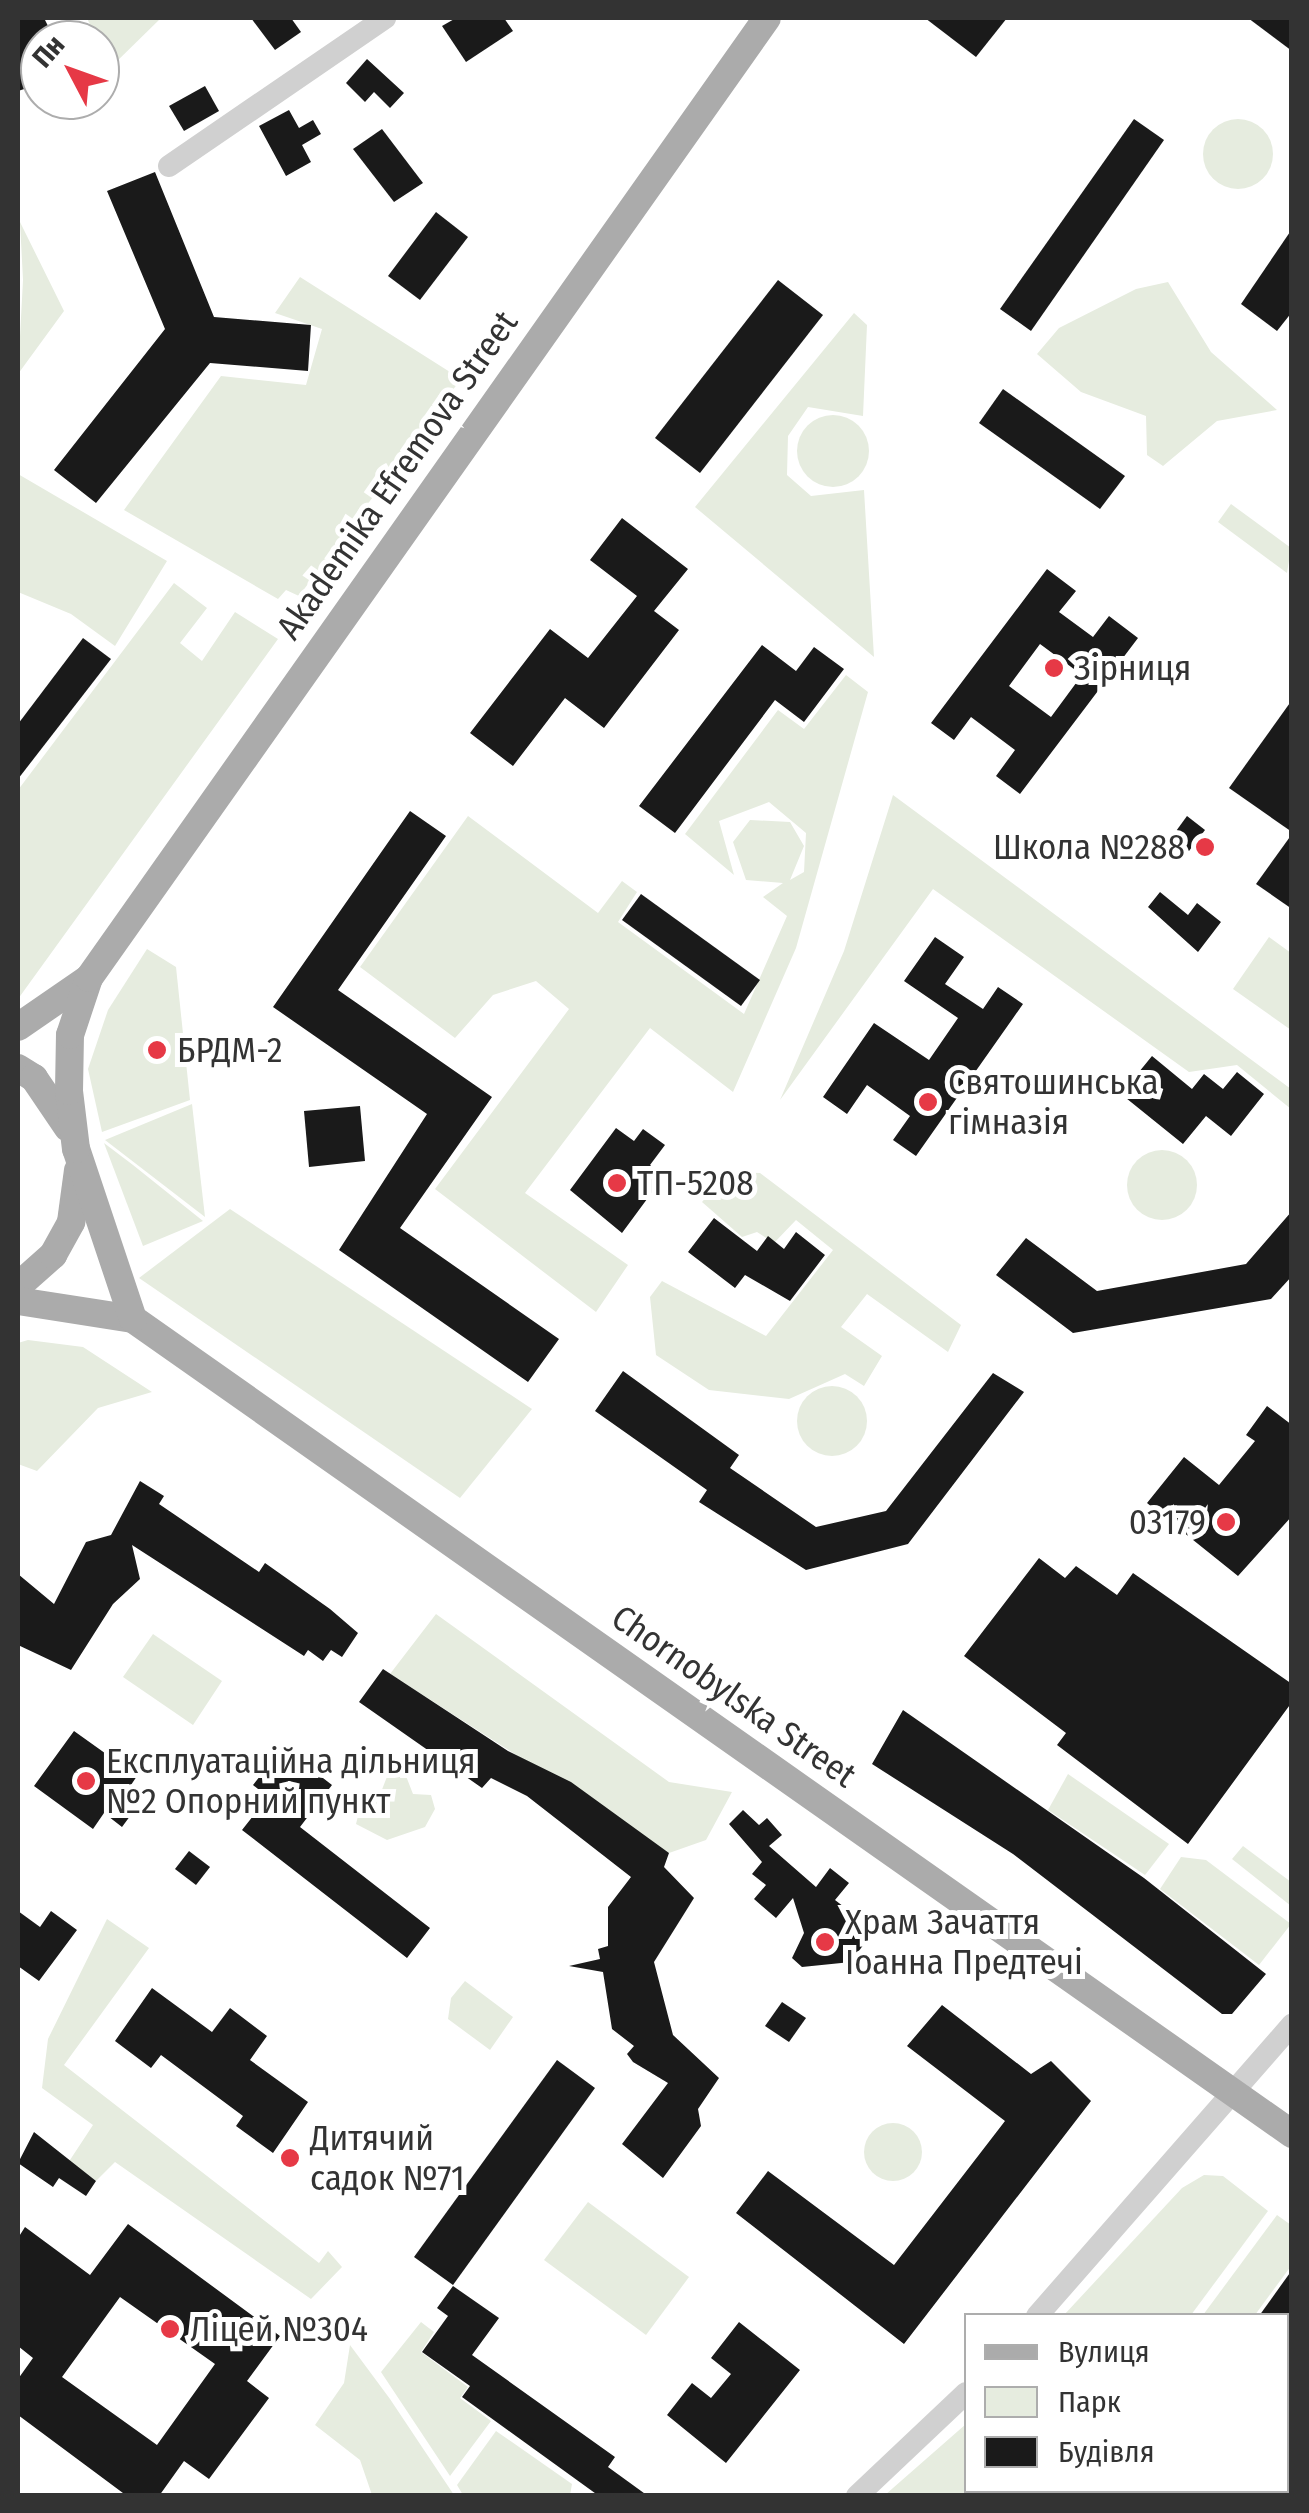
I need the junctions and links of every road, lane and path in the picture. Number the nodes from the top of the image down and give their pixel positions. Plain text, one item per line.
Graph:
1 (385, 18) edge
2 (767, 18) edge
3 (169, 166) dead end
4 (89, 978) junction
5 (18, 1027) edge
6 (18, 1068) edge
7 (76, 1148) junction
8 (18, 1286) edge
9 (18, 1301) edge
10 (133, 1319) junction
11 (1292, 2025) edge
12 (1234, 2094) junction
13 (1292, 2134) edge
14 (1040, 2313) edge
15 (964, 2395) edge
16 (857, 2496) edge

1 - 3 street
2 - 4 main road, Akademika Efremova Street
4 - 5 main road, Akademika Efremova Street
4 - 7 main road, Akademika Efremova Street
6 - 7 main road
7 - 8 main road
7 - 10 main road
9 - 10 main road
10 - 12 main road, Chornobylska Street
11 - 12 street
12 - 13 main road, Chornobylska Street
12 - 14 street
15 - 16 street

